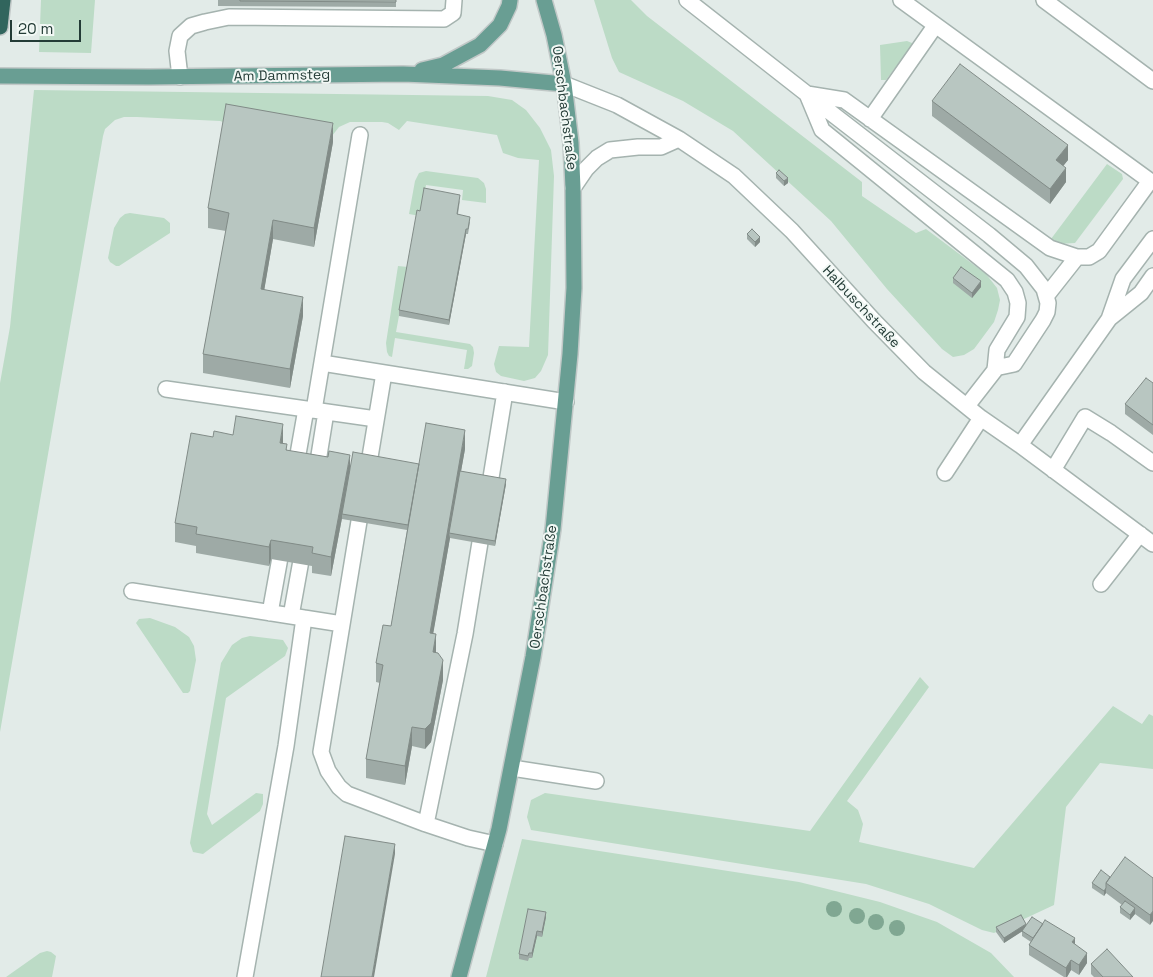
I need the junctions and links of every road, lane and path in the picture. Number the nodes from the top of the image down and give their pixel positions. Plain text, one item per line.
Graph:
1 (3, 0) edge
2 (454, 0) edge
3 (510, 0) edge
4 (544, 0) edge
5 (687, 0) edge
6 (900, 0) edge
7 (1044, 0) edge
8 (935, 26) junction
9 (0, 27) edge
10 (403, 74) junction
11 (0, 76) edge
12 (180, 77) junction
13 (1153, 81) edge
14 (564, 84) junction
15 (807, 94) junction
16 (870, 118) junction
17 (360, 135) dead end
18 (679, 139) junction
19 (1152, 179) edge
20 (573, 188) junction
21 (1153, 239) edge
22 (1077, 257) junction
23 (1153, 276) edge
24 (1047, 296) junction
25 (1109, 319) junction
26 (322, 362) junction
27 (995, 368) junction
28 (384, 372) junction
29 (166, 389) dead end
30 (505, 392) junction
31 (566, 402) junction
32 (966, 406) junction
33 (315, 410) junction
34 (981, 418) junction
35 (376, 419) junction
36 (1020, 445) junction
37 (1153, 463) edge
38 (1053, 470) junction
39 (945, 473) dead end
40 (292, 489) edge
41 (313, 492) edge
42 (286, 525) edge
43 (307, 528) edge
44 (1140, 534) junction
45 (1153, 544) edge
46 (1101, 584) dead end
47 (132, 591) dead end
48 (270, 613) junction
49 (298, 617) junction
50 (342, 624) junction
51 (512, 768) junction
52 (596, 781) dead end
53 (426, 824) junction
54 (495, 844) junction
55 (245, 977) edge
56 (459, 977) edge

1 - 9 highway
2 - 12 street
3 - 10 main road
4 - 14 main road, Oerschbachstraße
5 - 15 street
6 - 8 street
7 - 13 street
8 - 16 street
8 - 19 street
10 - 12 main road, Am Dammsteg
10 - 14 main road, Am Dammsteg
11 - 12 main road, Am Dammsteg
14 - 18 street, Halbuschstraße
14 - 20 main road, Oerschbachstraße
15 - 16 street
15 - 24 street
15 - 27 street
16 - 22 street
17 - 26 street
18 - 20 street, Oerschbachstraße
18 - 32 street, Halbuschstraße
19 - 22 street
20 - 31 main road, Oerschbachstraße
21 - 25 street
22 - 24 street
23 - 25 street
24 - 27 street
25 - 36 street
26 - 28 street
26 - 33 street
27 - 32 street
28 - 30 street
28 - 35 street
29 - 33 street
30 - 31 street
30 - 53 street
31 - 51 main road, Oerschbachstraße
32 - 34 street, Halbuschstraße
33 - 35 street
33 - 40 street
33 - 41 street
34 - 36 street, Halbuschstraße
34 - 39 street
35 - 50 street
36 - 38 street, Halbuschstraße
37 - 38 street
38 - 44 street, Halbuschstraße
42 - 48 street
43 - 49 street
44 - 45 street, Halbuschstraße
44 - 46 street
47 - 48 street
48 - 49 street
49 - 50 street
49 - 55 street
50 - 53 street
51 - 52 street
51 - 54 main road, Oerschbachstraße
53 - 54 street
54 - 56 main road, Oerschbachstraße

